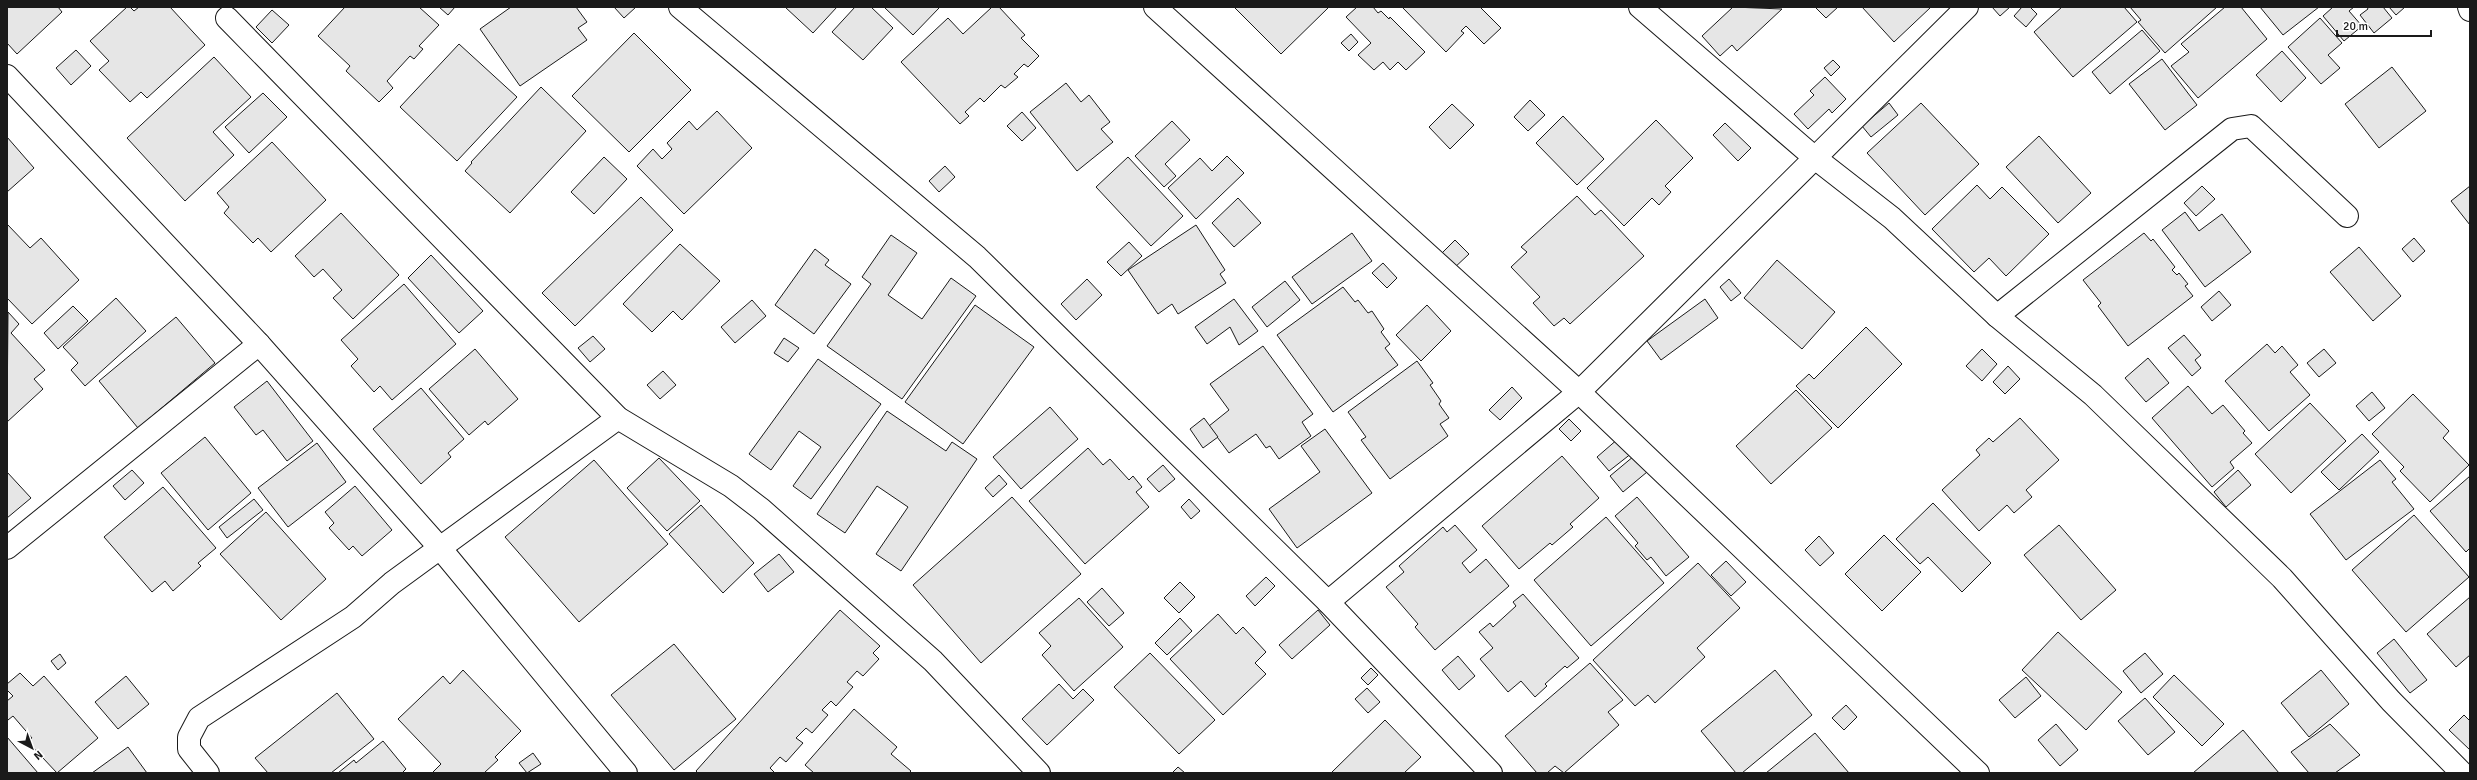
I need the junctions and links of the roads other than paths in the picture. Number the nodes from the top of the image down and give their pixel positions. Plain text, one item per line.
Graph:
1 (680, 7) edge
2 (1156, 7) edge
3 (1640, 7) edge
4 (1967, 7) edge
5 (227, 18) dead end
6 (7, 76) edge
7 (1815, 158) junction
8 (2347, 216) dead end
9 (1997, 316) junction
10 (259, 344) junction
11 (1579, 392) junction
12 (618, 418) junction
13 (7, 548) edge
14 (440, 548) junction
15 (1328, 602) junction
16 (208, 773) edge
17 (626, 773) edge
18 (1039, 773) edge
19 (1491, 773) edge
20 (1978, 773) edge
21 (2462, 773) edge

1 - 15 street
2 - 11 street
3 - 7 street
4 - 7 street
5 - 12 street
6 - 10 street
7 - 9 street
7 - 11 street
8 - 9 street
9 - 21 street
10 - 13 street
10 - 14 street
11 - 15 street
11 - 20 street
12 - 14 street
12 - 18 street
14 - 16 street
14 - 17 street
15 - 19 street

